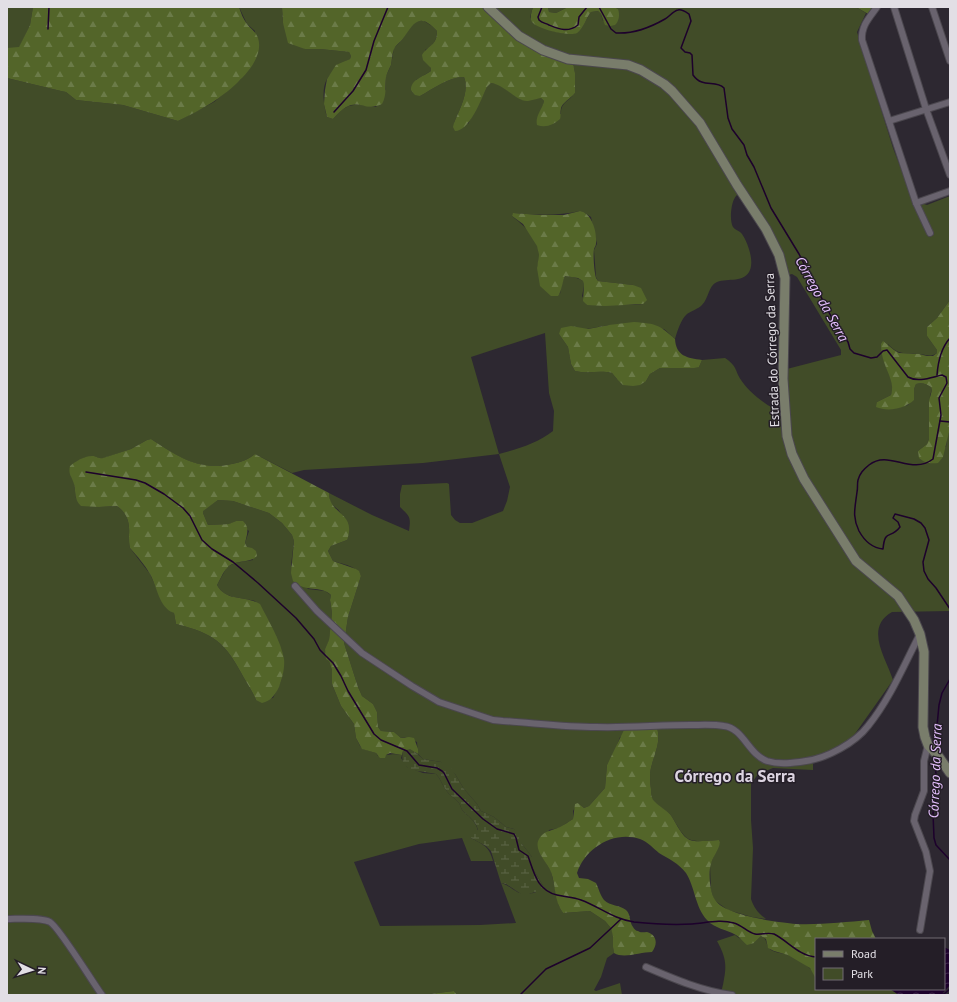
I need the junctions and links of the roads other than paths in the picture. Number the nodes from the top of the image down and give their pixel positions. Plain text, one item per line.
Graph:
1 (488, 7) edge
2 (877, 7) edge
3 (894, 7) edge
4 (932, 7) edge
5 (950, 61) edge
6 (950, 102) edge
7 (926, 109) junction
8 (890, 121) junction
9 (950, 176) edge
10 (950, 191) edge
11 (916, 203) junction
12 (930, 233) dead end
13 (295, 586) dead end
14 (920, 634) junction
15 (930, 748) junction
16 (950, 772) edge
17 (7, 919) edge
18 (920, 930) dead end
19 (646, 967) dead end
20 (102, 995) edge
21 (732, 995) edge

1 - 14 street, Estrada do Córrego da Serra
2 - 8 street
3 - 7 street
4 - 5 street
6 - 7 street
7 - 8 street
7 - 9 street
8 - 11 street
10 - 11 street
11 - 12 street
13 - 14 street
14 - 15 street, Estrada do Córrego da Serra
15 - 16 street
15 - 18 street
17 - 20 street
19 - 21 street

